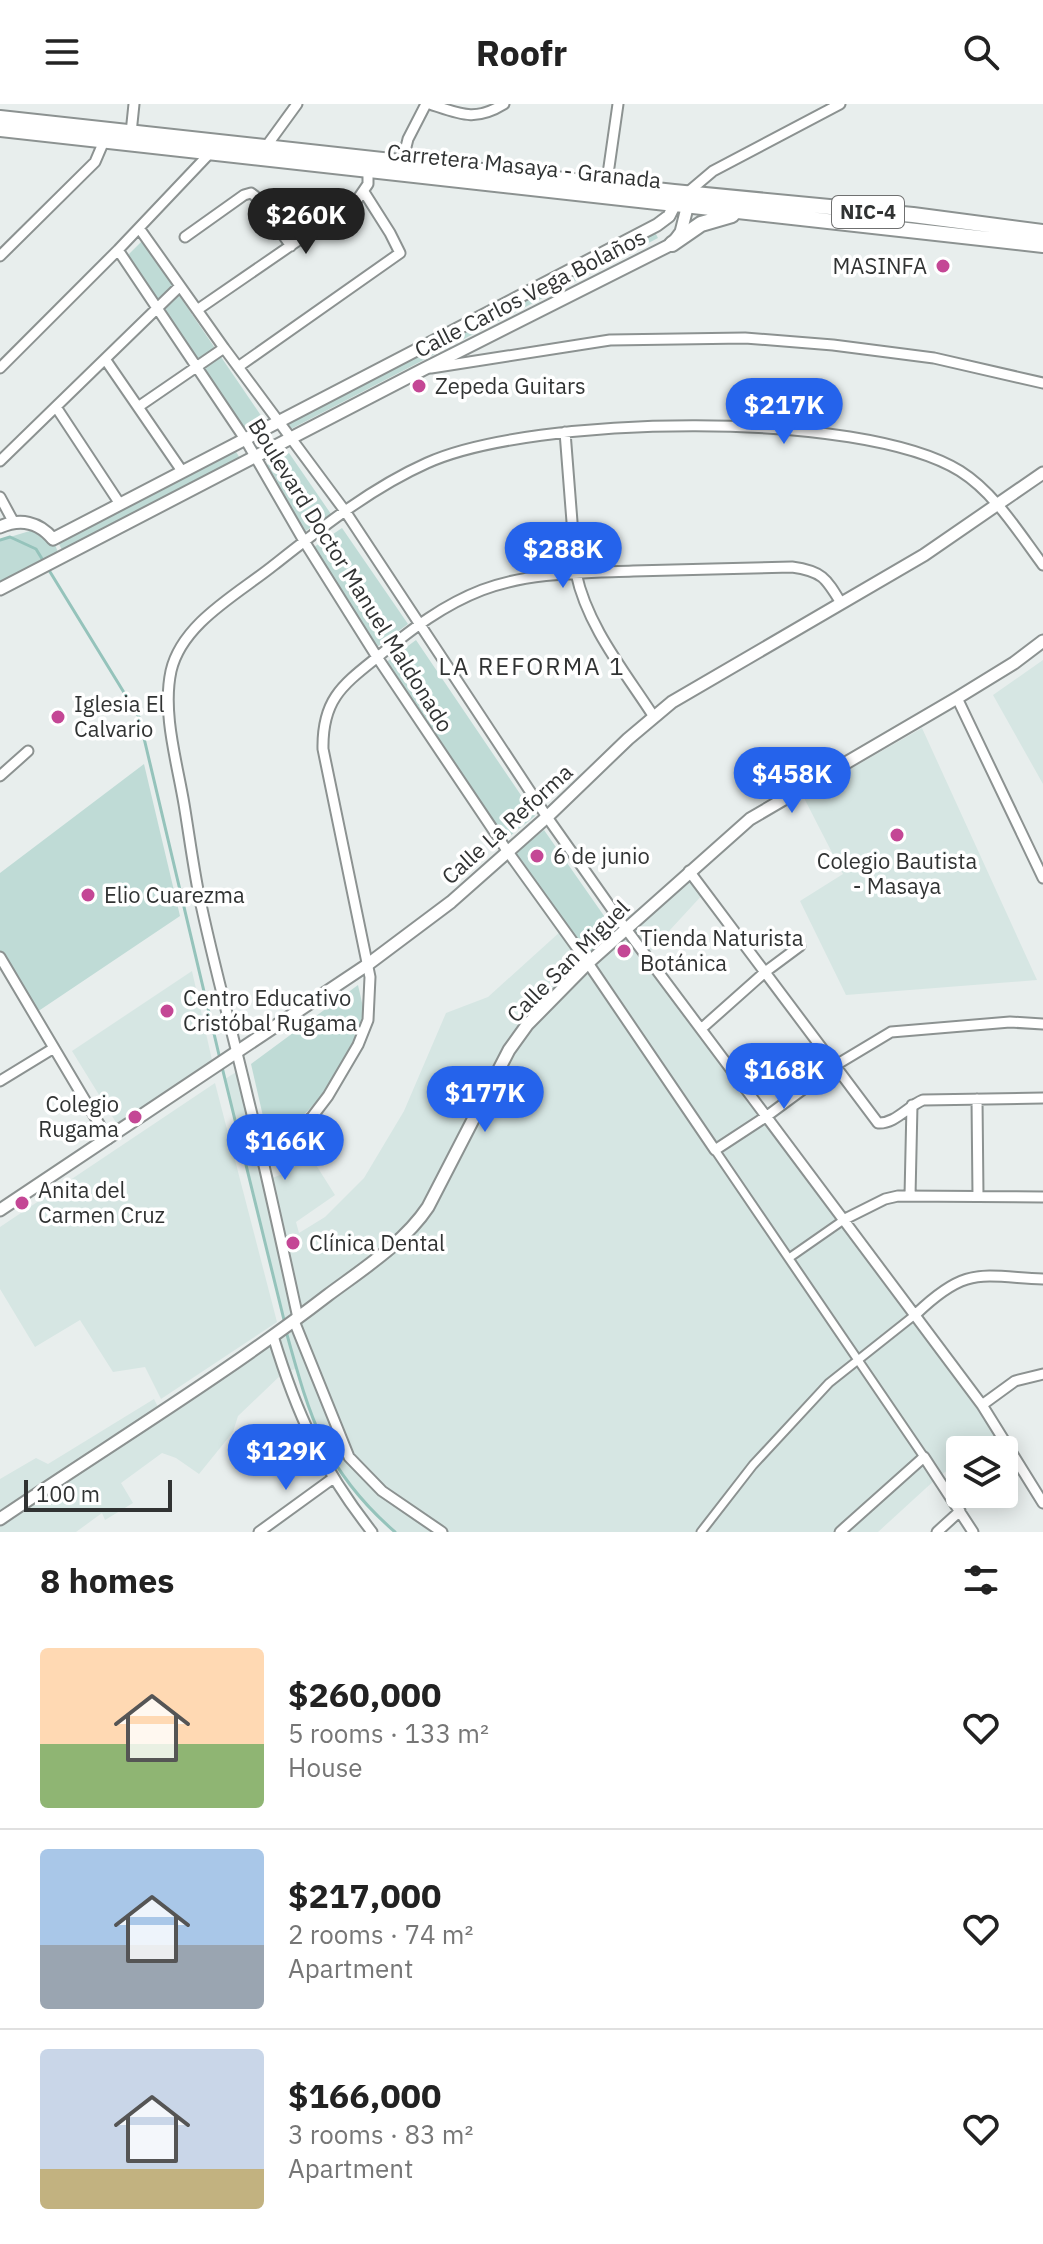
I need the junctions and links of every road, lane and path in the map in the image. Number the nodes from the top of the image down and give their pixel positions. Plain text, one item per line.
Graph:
1 (134, 104) edge
2 (297, 104) edge
3 (428, 104) edge
4 (504, 104) edge
5 (618, 104) edge
6 (840, 104) edge
7 (0, 118) edge
8 (0, 129) edge
9 (131, 133) junction
10 (104, 141) junction
11 (265, 148) junction
12 (211, 152) junction
13 (402, 163) junction
14 (368, 171) junction
15 (606, 190) junction
16 (364, 192) junction
17 (683, 201) junction
18 (749, 212) junction
19 (139, 228) junction
20 (1043, 232) edge
21 (185, 237) dead end
22 (672, 244) junction
23 (1043, 245) edge
24 (291, 246) junction
25 (118, 250) junction
26 (0, 256) edge
27 (180, 286) junction
28 (158, 308) junction
29 (197, 310) junction
30 (224, 348) junction
31 (105, 359) junction
32 (198, 365) junction
33 (238, 367) junction
34 (0, 368) edge
35 (424, 369) junction
36 (1043, 383) edge
37 (56, 407) junction
38 (138, 407) junction
39 (278, 421) junction
40 (565, 432) junction
41 (290, 438) junction
42 (245, 439) junction
43 (255, 456) junction
44 (0, 461) edge
45 (182, 471) junction
46 (1043, 473) edge
47 (0, 497) edge
48 (120, 504) junction
49 (997, 506) junction
50 (345, 511) junction
51 (13, 521) junction
52 (0, 527) edge
53 (53, 539) junction
54 (304, 541) junction
55 (56, 560) junction
56 (1043, 565) edge
57 (576, 573) junction
58 (0, 589) edge
59 (841, 603) junction
60 (418, 623) junction
61 (1043, 641) edge
62 (377, 657) junction
63 (957, 698) junction
64 (654, 717) junction
65 (28, 751) dead end
66 (0, 776) edge
67 (547, 817) junction
68 (508, 852) junction
69 (689, 871) junction
70 (1043, 878) edge
71 (626, 929) junction
72 (800, 946) dead end
73 (0, 957) edge
74 (588, 963) junction
75 (367, 965) junction
76 (765, 972) junction
77 (1043, 1024) edge
78 (701, 1029) junction
79 (54, 1048) junction
80 (235, 1054) junction
81 (836, 1065) junction
82 (0, 1081) edge
83 (1043, 1098) edge
84 (977, 1099) junction
85 (912, 1105) junction
86 (767, 1116) junction
87 (108, 1139) junction
88 (715, 1150) junction
89 (263, 1158) junction
90 (910, 1196) junction
91 (978, 1196) junction
92 (1043, 1197) edge
93 (0, 1210) edge
94 (845, 1219) junction
95 (789, 1258) junction
96 (1043, 1279) edge
97 (916, 1314) junction
98 (294, 1321) junction
99 (275, 1335) junction
100 (860, 1359) junction
101 (1043, 1374) edge
102 (982, 1405) junction
103 (924, 1457) junction
104 (332, 1479) junction
105 (1043, 1503) edge
106 (960, 1511) junction
107 (0, 1519) edge
108 (440, 1531) edge
109 (259, 1532) edge
110 (372, 1532) edge
111 (701, 1532) edge
112 (840, 1532) edge
113 (937, 1532) edge
114 (973, 1532) edge

1 - 9 street
2 - 11 street
3 - 4 street
3 - 13 street
5 - 15 street
6 - 17 street
7 - 9 highway, Carretera Masaya - Granada / NIC-4
8 - 10 highway, Carretera Masaya - Granada / NIC-4
9 - 11 highway, Carretera Masaya - Granada / NIC-4
10 - 12 highway, Carretera Masaya - Granada / NIC-4
10 - 26 street
11 - 13 highway, Carretera Masaya - Granada / NIC-4
12 - 14 highway, Carretera Masaya - Granada / NIC-4
12 - 19 street
13 - 15 highway, Carretera Masaya - Granada / NIC-4
14 - 15 highway, Carretera Masaya - Granada / NIC-4
14 - 16 street
15 - 17 highway, Carretera Masaya - Granada / NIC-4
16 - 24 street
16 - 33 street
17 - 18 highway, Carretera Masaya - Granada / NIC-4
17 - 20 highway, Carretera Masaya - Granada / NIC-4
17 - 22 street, Calle Carlos Vega Bolaños
17 - 39 street, Calle Carlos Vega Bolaños
18 - 22 highway
18 - 23 highway, Carretera Masaya - Granada / NIC-4
19 - 25 street
19 - 27 street, Boulevard Doctor Manuel Maldonado
21 - 24 street
22 - 35 street, Calle Carlos Vega Bolaños
24 - 29 street
25 - 28 street, Boulevard Doctor Manuel Maldonado
25 - 34 street
27 - 28 street
27 - 29 street, Boulevard Doctor Manuel Maldonado
28 - 31 street
28 - 32 street, Boulevard Doctor Manuel Maldonado
29 - 30 street, Boulevard Doctor Manuel Maldonado
30 - 32 street
30 - 33 street, Boulevard Doctor Manuel Maldonado
31 - 37 street
31 - 38 street
32 - 38 street
32 - 42 street, Boulevard Doctor Manuel Maldonado
33 - 39 street, Boulevard Doctor Manuel Maldonado
35 - 36 street
35 - 41 street, Calle Carlos Vega Bolaños
37 - 44 street
37 - 48 street
38 - 45 street
39 - 41 street, Boulevard Doctor Manuel Maldonado
39 - 42 street, Calle Carlos Vega Bolaños
40 - 49 street
40 - 50 street
40 - 57 street
41 - 43 street, Calle Carlos Vega Bolaños
41 - 50 street, Boulevard Doctor Manuel Maldonado
42 - 43 street, Boulevard Doctor Manuel Maldonado
42 - 45 street, Calle Carlos Vega Bolaños
43 - 54 street, Boulevard Doctor Manuel Maldonado
43 - 55 street, Calle Carlos Vega Bolaños
45 - 48 street, Calle Carlos Vega Bolaños
46 - 49 street, Calle La Reforma
47 - 51 street
48 - 53 street, Calle Carlos Vega Bolaños
49 - 56 street
49 - 59 street, Calle La Reforma
50 - 54 street
50 - 60 street, Boulevard Doctor Manuel Maldonado
51 - 52 street
51 - 53 street
53 - 55 street
54 - 62 street, Boulevard Doctor Manuel Maldonado
54 - 80 street
55 - 58 street, Calle Carlos Vega Bolaños
57 - 59 street
57 - 60 street
57 - 64 street
59 - 64 street, Calle La Reforma
60 - 62 street
60 - 67 street, Boulevard Doctor Manuel Maldonado
61 - 63 street, Calle San Miguel
62 - 68 street, Boulevard Doctor Manuel Maldonado
62 - 75 street
63 - 69 street, Calle San Miguel
63 - 70 street
64 - 67 street, Calle La Reforma
65 - 66 street
67 - 68 street, Calle La Reforma
67 - 71 street, Boulevard Doctor Manuel Maldonado
68 - 74 street, Boulevard Doctor Manuel Maldonado
68 - 75 street, Calle La Reforma
69 - 71 street, Calle San Miguel
69 - 76 street
71 - 74 street, Calle San Miguel
71 - 78 street, Boulevard Doctor Manuel Maldonado
72 - 76 street
73 - 79 street
74 - 88 street, Boulevard Doctor Manuel Maldonado
74 - 98 street, Calle San Miguel
75 - 80 street, Calle La Reforma
75 - 89 street
76 - 78 street
76 - 81 street
77 - 81 street
78 - 86 street, Boulevard Doctor Manuel Maldonado
79 - 82 street
79 - 87 street
80 - 87 street, Calle La Reforma
80 - 89 street
81 - 85 street
81 - 86 street
83 - 84 street
84 - 85 street
84 - 91 street
85 - 90 street
86 - 88 street
86 - 94 street, Boulevard Doctor Manuel Maldonado
87 - 93 street, Calle La Reforma
88 - 95 street, Boulevard Doctor Manuel Maldonado
89 - 98 street
90 - 91 street
90 - 94 street
91 - 92 street
94 - 95 street
94 - 97 street, Boulevard Doctor Manuel Maldonado
95 - 100 street, Boulevard Doctor Manuel Maldonado
96 - 97 street
97 - 100 street
97 - 102 street, Boulevard Doctor Manuel Maldonado
98 - 99 street, Calle San Miguel
98 - 108 street
99 - 104 street
99 - 107 street, Calle San Miguel
100 - 103 street, Boulevard Doctor Manuel Maldonado
100 - 111 street
101 - 102 street
102 - 105 street, Boulevard Doctor Manuel Maldonado
103 - 106 street
103 - 112 street
104 - 109 street
104 - 110 street
106 - 113 street
106 - 114 street

